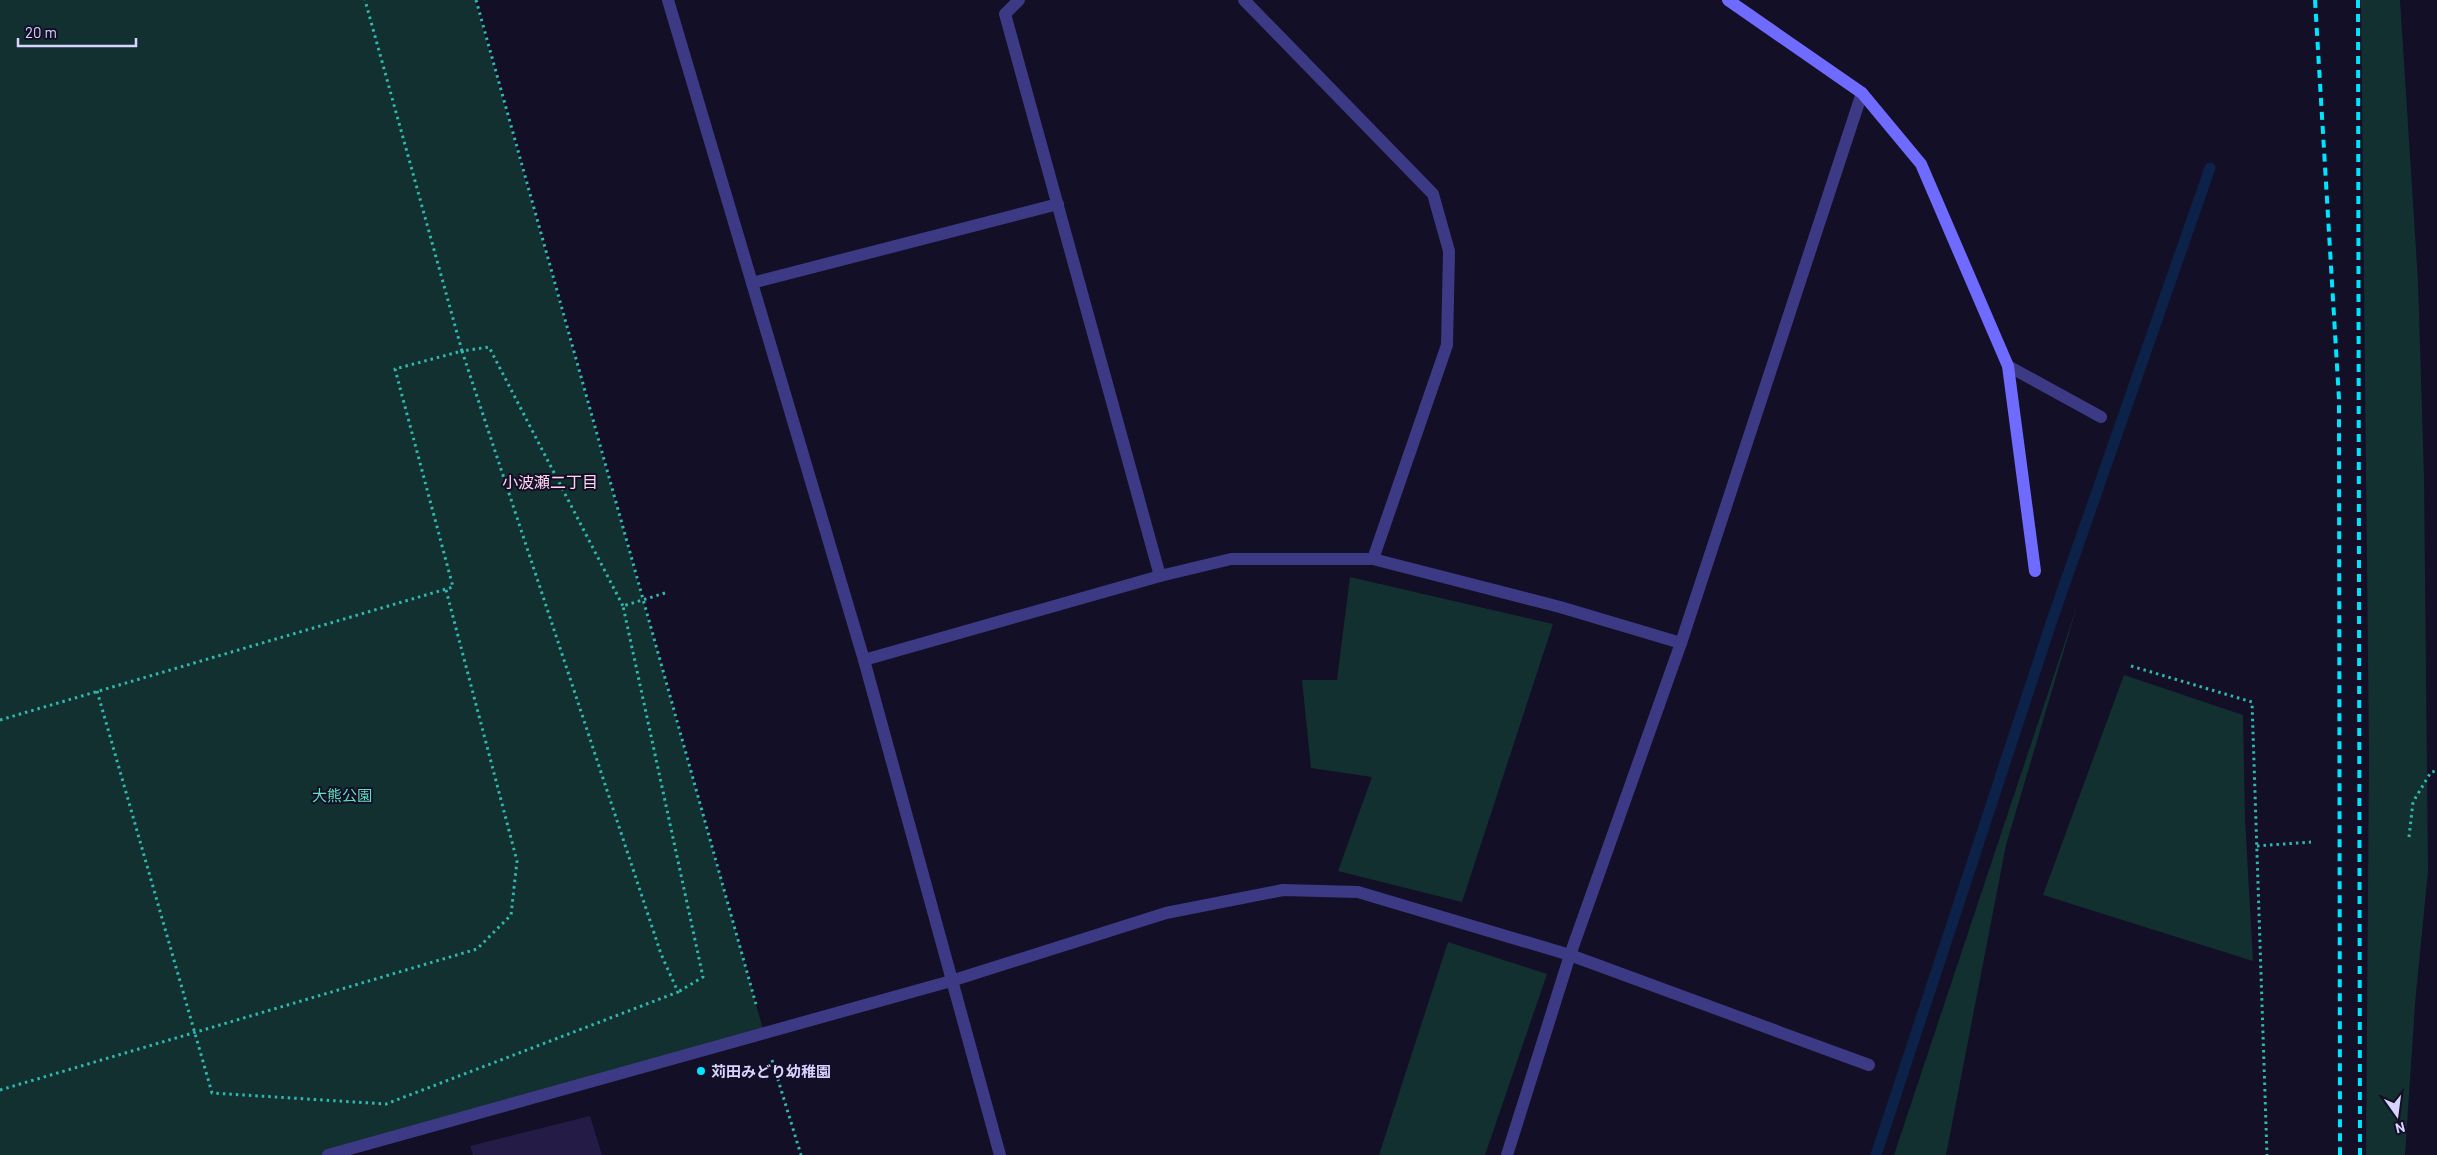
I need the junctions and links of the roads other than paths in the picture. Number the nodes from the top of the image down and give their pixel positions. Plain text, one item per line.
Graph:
1 (668, 0) edge
2 (1019, 0) edge
3 (1244, 0) edge
4 (1728, 0) edge
5 (1862, 93) junction
6 (1058, 204) junction
7 (752, 283) junction
8 (2008, 366) junction
9 (2101, 417) dead end
10 (1373, 559) junction
11 (2034, 570) dead end
12 (1160, 576) junction
13 (1681, 643) junction
14 (864, 660) junction
15 (1570, 955) junction
16 (950, 981) junction
17 (1869, 1065) dead end
18 (328, 1155) edge
19 (1000, 1155) edge
20 (1507, 1155) edge

1 - 7 street
2 - 6 street
3 - 10 street
4 - 5 street
5 - 8 street
5 - 13 street
6 - 7 street
6 - 12 street
7 - 14 street
8 - 9 street
8 - 11 street
10 - 12 street
10 - 13 street
12 - 14 street
13 - 15 street
14 - 16 street
15 - 16 street
15 - 17 street
15 - 20 street
16 - 18 street
16 - 19 street

